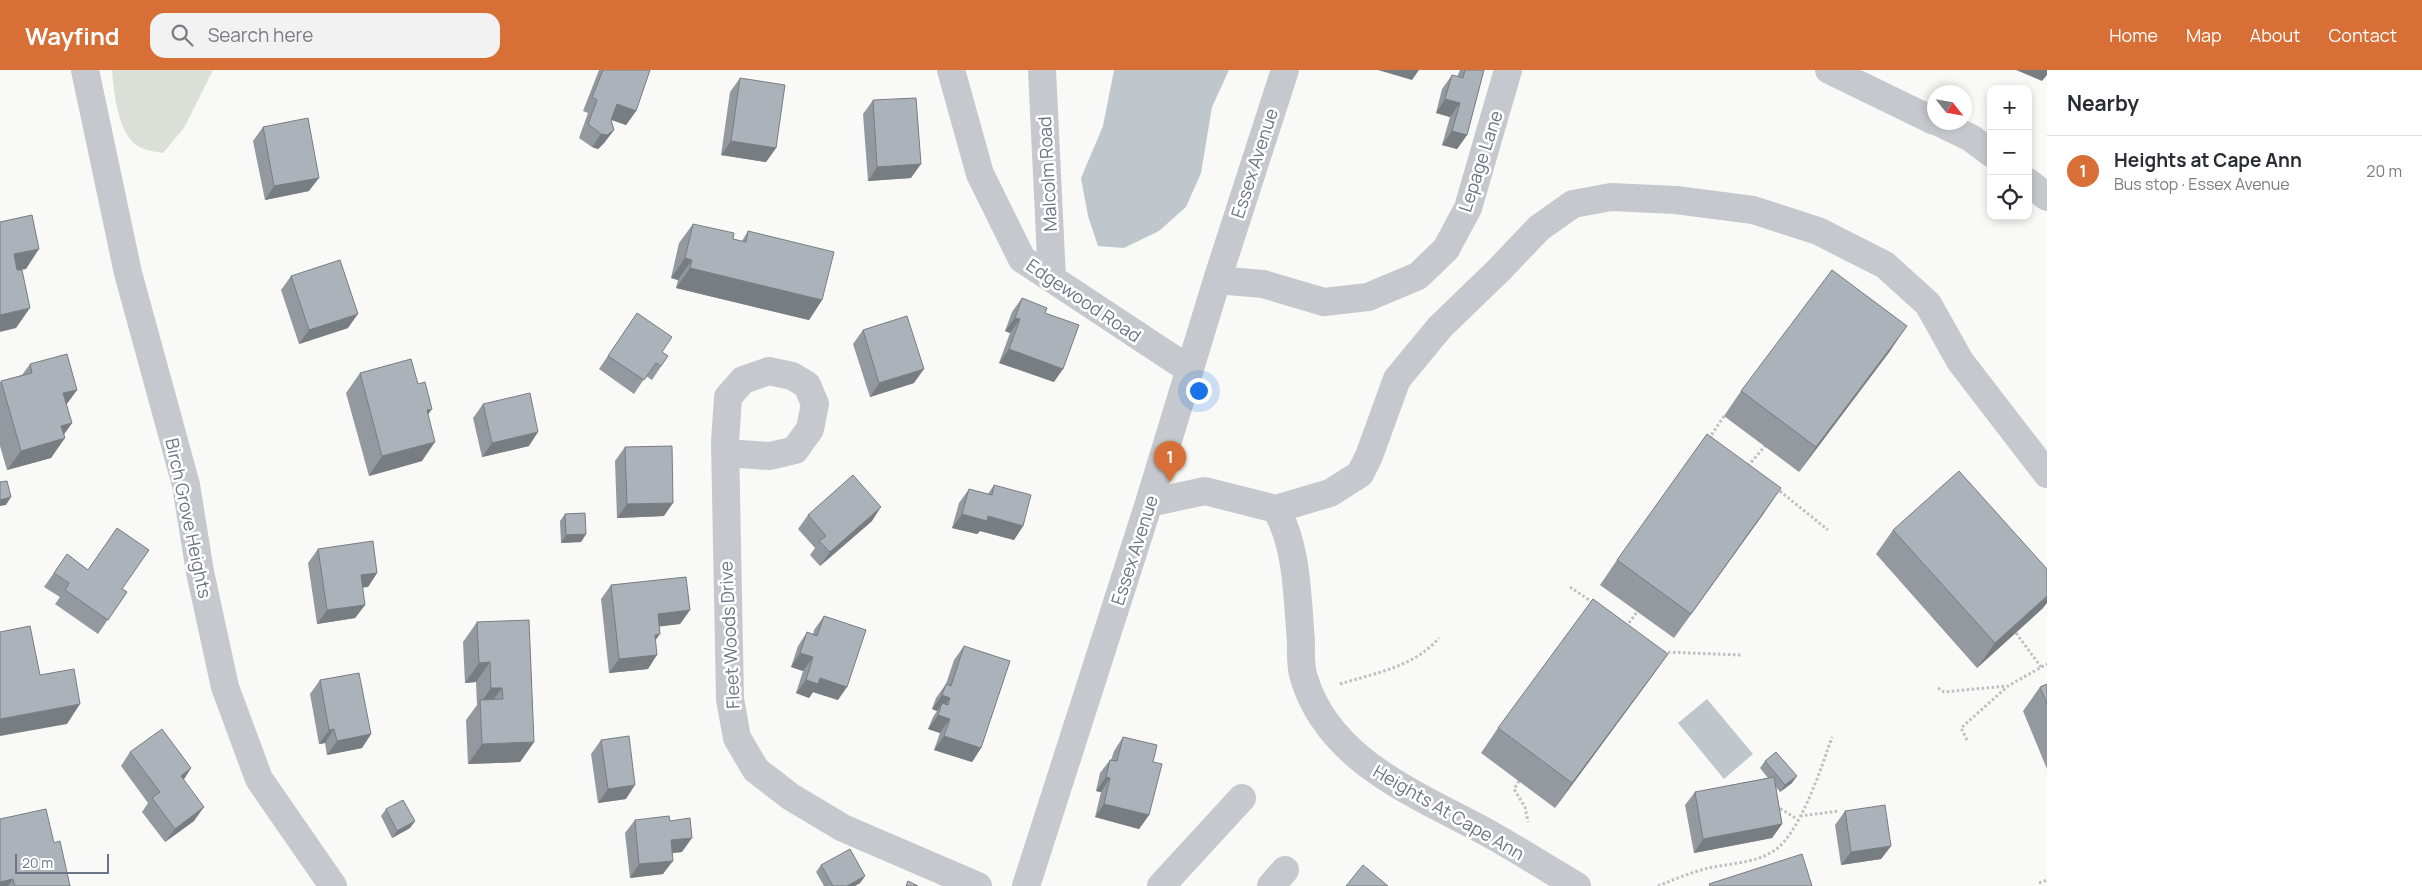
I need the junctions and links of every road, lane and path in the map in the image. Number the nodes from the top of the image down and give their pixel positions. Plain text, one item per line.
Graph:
1 (85, 70) edge
2 (951, 70) edge
3 (1042, 70) edge
4 (1285, 70) edge
5 (1525, 70) edge
6 (1829, 70) edge
7 (1505, 81) edge
8 (1927, 118) edge
9 (1954, 130) edge
10 (1987, 151) edge
11 (2032, 185) edge
12 (2047, 197) edge
13 (1052, 279) junction
14 (1217, 280) junction
15 (1190, 370) junction
16 (1724, 416) dead end
17 (1716, 442) edge
18 (1764, 446) dead end
19 (725, 453) dead end
20 (1743, 462) edge
21 (1748, 466) junction
22 (1755, 471) edge
23 (2047, 474) edge
24 (1769, 482) edge
25 (1149, 503) junction
26 (1276, 509) junction
27 (1828, 530) dead end
28 (1570, 587) dead end
29 (1598, 607) edge
30 (1637, 612) dead end
31 (1619, 622) edge
32 (2016, 633) edge
33 (1439, 638) dead end
34 (1660, 652) edge
35 (1741, 656) dead end
36 (2047, 664) edge
37 (2041, 667) junction
38 (2008, 686) junction
39 (1938, 688) dead end
40 (1310, 692) junction
41 (1832, 737) dead end
42 (1967, 740) dead end
43 (1519, 781) dead end
44 (1242, 798) dead end
45 (1772, 804) edge
46 (1839, 811) dead end
47 (1798, 817) junction
48 (1521, 852) junction
49 (2047, 880) edge
50 (2039, 883) dead end
51 (333, 886) edge
52 (978, 886) edge
53 (1026, 886) edge
54 (1161, 886) edge
55 (1577, 886) edge
56 (1658, 886) edge

1 - 51 street, Birch Grove Heights
2 - 13 street, Edgewood Road
3 - 13 street, Malcolm Road
4 - 14 street, Essex Avenue
5 - 7 street
6 - 8 street
7 - 14 street, Lepage Lane
9 - 10 street
11 - 12 street
13 - 15 street, Edgewood Road
14 - 15 street, Essex Avenue
15 - 25 street, Essex Avenue
16 - 17 path
18 - 21 path
19 - 52 street, Fleet Woods Drive
20 - 21 path
21 - 22 path
23 - 26 street
24 - 27 path
25 - 26 street
25 - 53 street, Essex Avenue
26 - 40 street, Heights At Cape Ann
28 - 29 path
30 - 31 path
32 - 37 path
33 - 40 path
34 - 35 path
36 - 37 path
37 - 38 path
38 - 39 path
38 - 42 path
40 - 48 street, Heights At Cape Ann
41 - 47 path
43 - 48 path
44 - 54 street
45 - 47 path
46 - 47 path
47 - 56 path
48 - 55 street, Heights At Cape Ann
49 - 50 path

